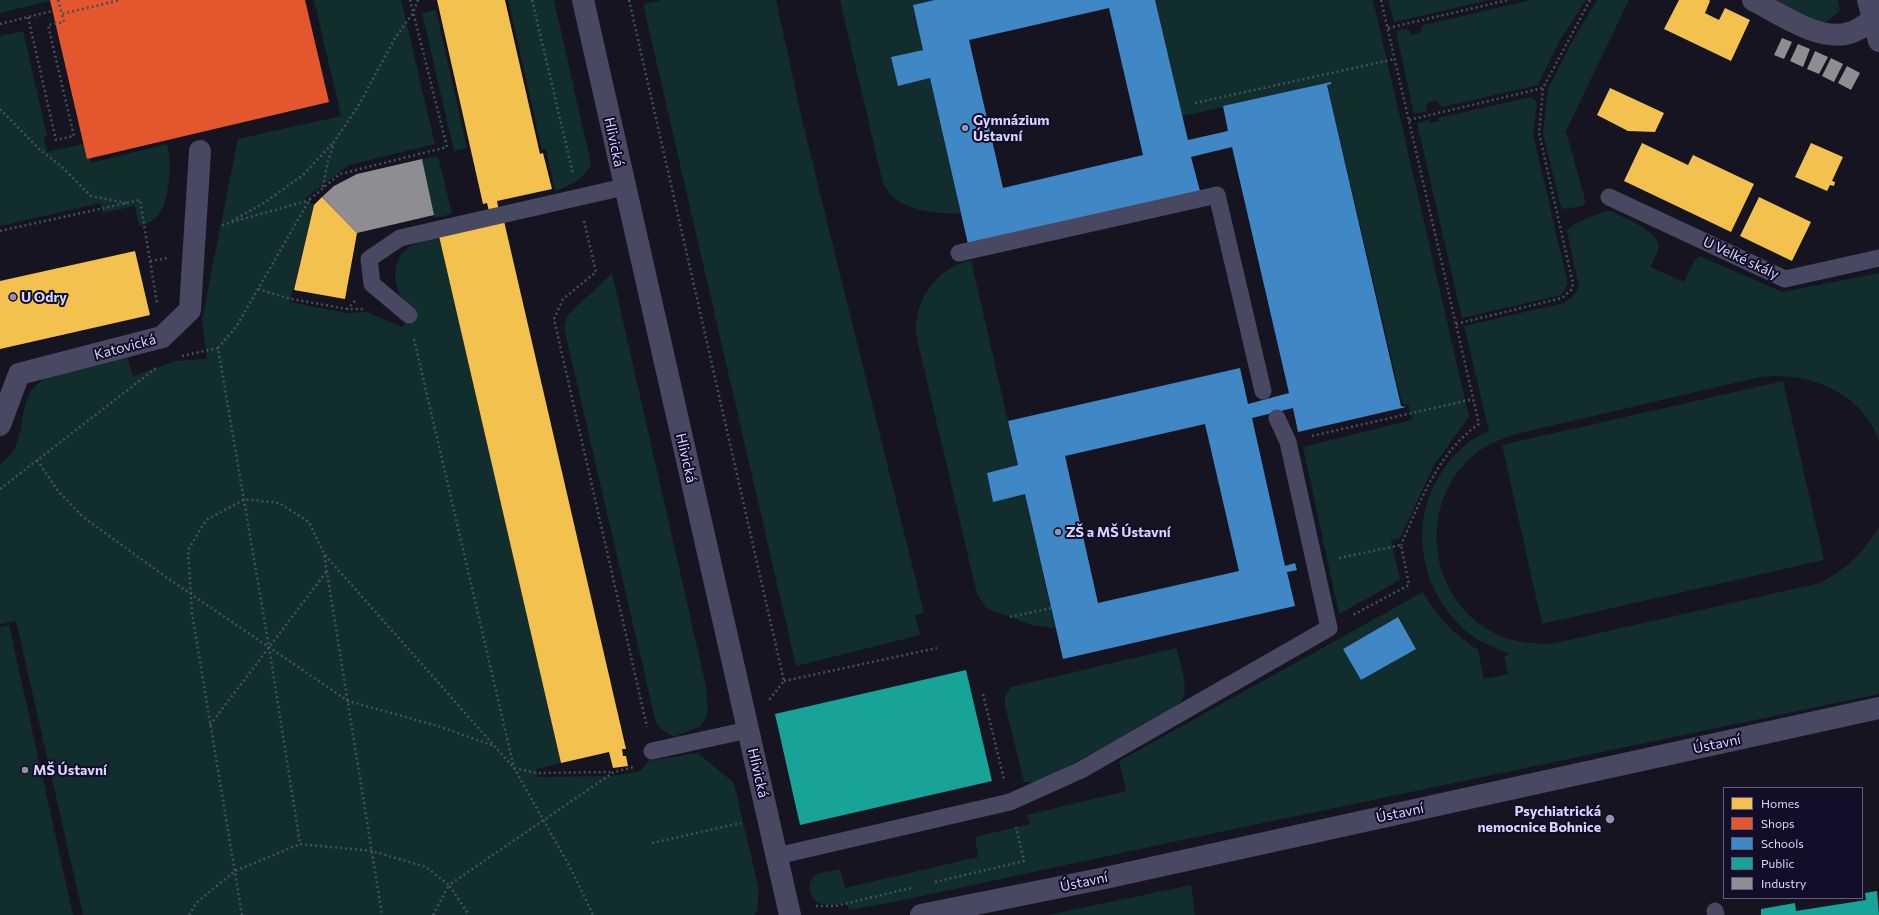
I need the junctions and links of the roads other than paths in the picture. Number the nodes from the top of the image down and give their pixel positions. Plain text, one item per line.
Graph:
1 (583, 0) edge
2 (1753, 0) edge
3 (1874, 12) edge
4 (1879, 41) edge
5 (200, 151) dead end
6 (624, 187) junction
7 (1609, 196) dead end
8 (959, 253) dead end
9 (1879, 258) edge
10 (409, 315) road end
11 (1263, 391) dead end
12 (1277, 418) dead end
13 (0, 425) edge
14 (1879, 708) edge
15 (748, 730) junction
16 (652, 751) road end
17 (777, 856) junction
18 (790, 915) edge
19 (921, 915) edge

1 - 6 street, Hlivická
2 - 3 street
3 - 4 street
5 - 13 street, Katovická
6 - 10 lane
6 - 15 street, Hlivická
7 - 9 lane, U Velké skály
8 - 11 lane
12 - 17 lane
14 - 19 street, Ústavní
15 - 16 lane
15 - 17 street, Hlivická
17 - 18 street, Hlivická

